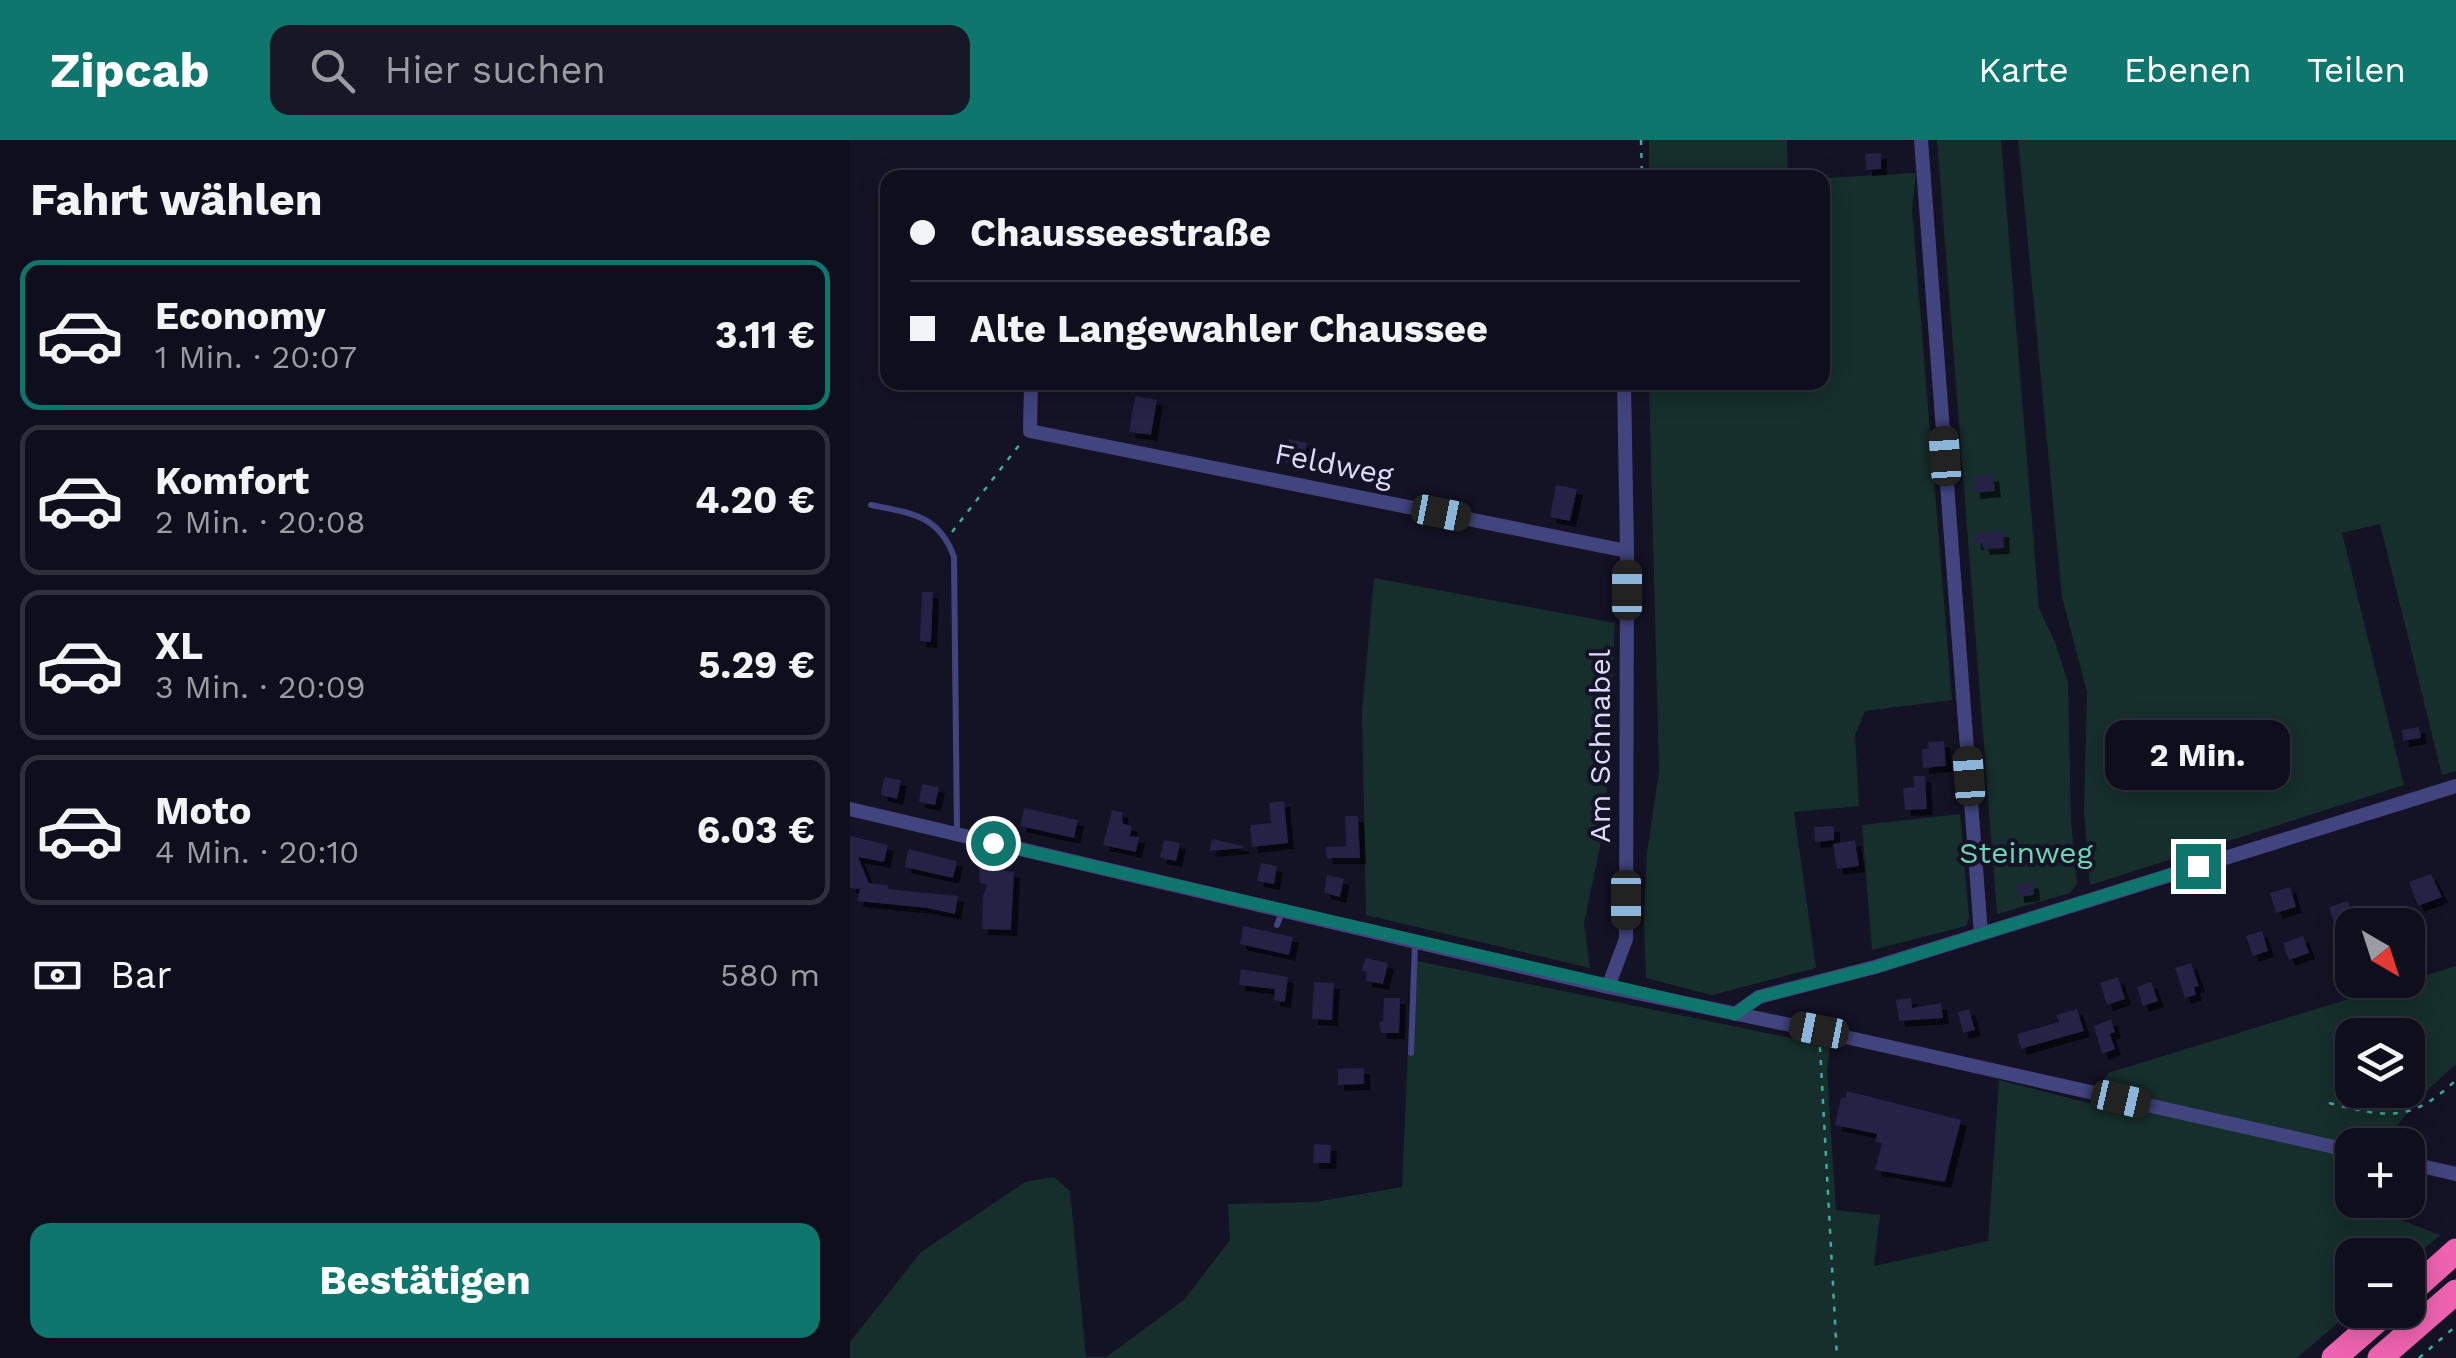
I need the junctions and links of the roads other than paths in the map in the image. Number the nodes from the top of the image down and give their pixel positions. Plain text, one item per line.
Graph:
1 (1921, 140) edge
2 (1030, 390) edge
3 (1624, 390) edge
4 (871, 505) dead end
5 (1627, 550) junction
6 (2456, 786) edge
7 (850, 810) edge
8 (957, 834) junction
9 (1981, 934) junction
10 (1415, 942) junction
11 (1608, 987) junction
12 (1735, 1014) junction
13 (1411, 1053) dead end
14 (2335, 1147) edge
15 (2425, 1168) edge
16 (2456, 1174) edge
17 (2456, 1251) edge
18 (2425, 1279) edge
19 (2456, 1292) edge
20 (2368, 1328) edge
21 (2334, 1358) edge
22 (2380, 1358) edge

1 - 9 street
2 - 5 street, Feldweg
3 - 5 street, Am Schnabel
4 - 8 lane
5 - 11 street, Am Schnabel
6 - 9 street
7 - 8 street
8 - 10 street
9 - 12 street
10 - 11 street
10 - 13 lane
11 - 12 street
12 - 14 street
15 - 16 street
17 - 18 highway
19 - 22 highway
20 - 21 highway

